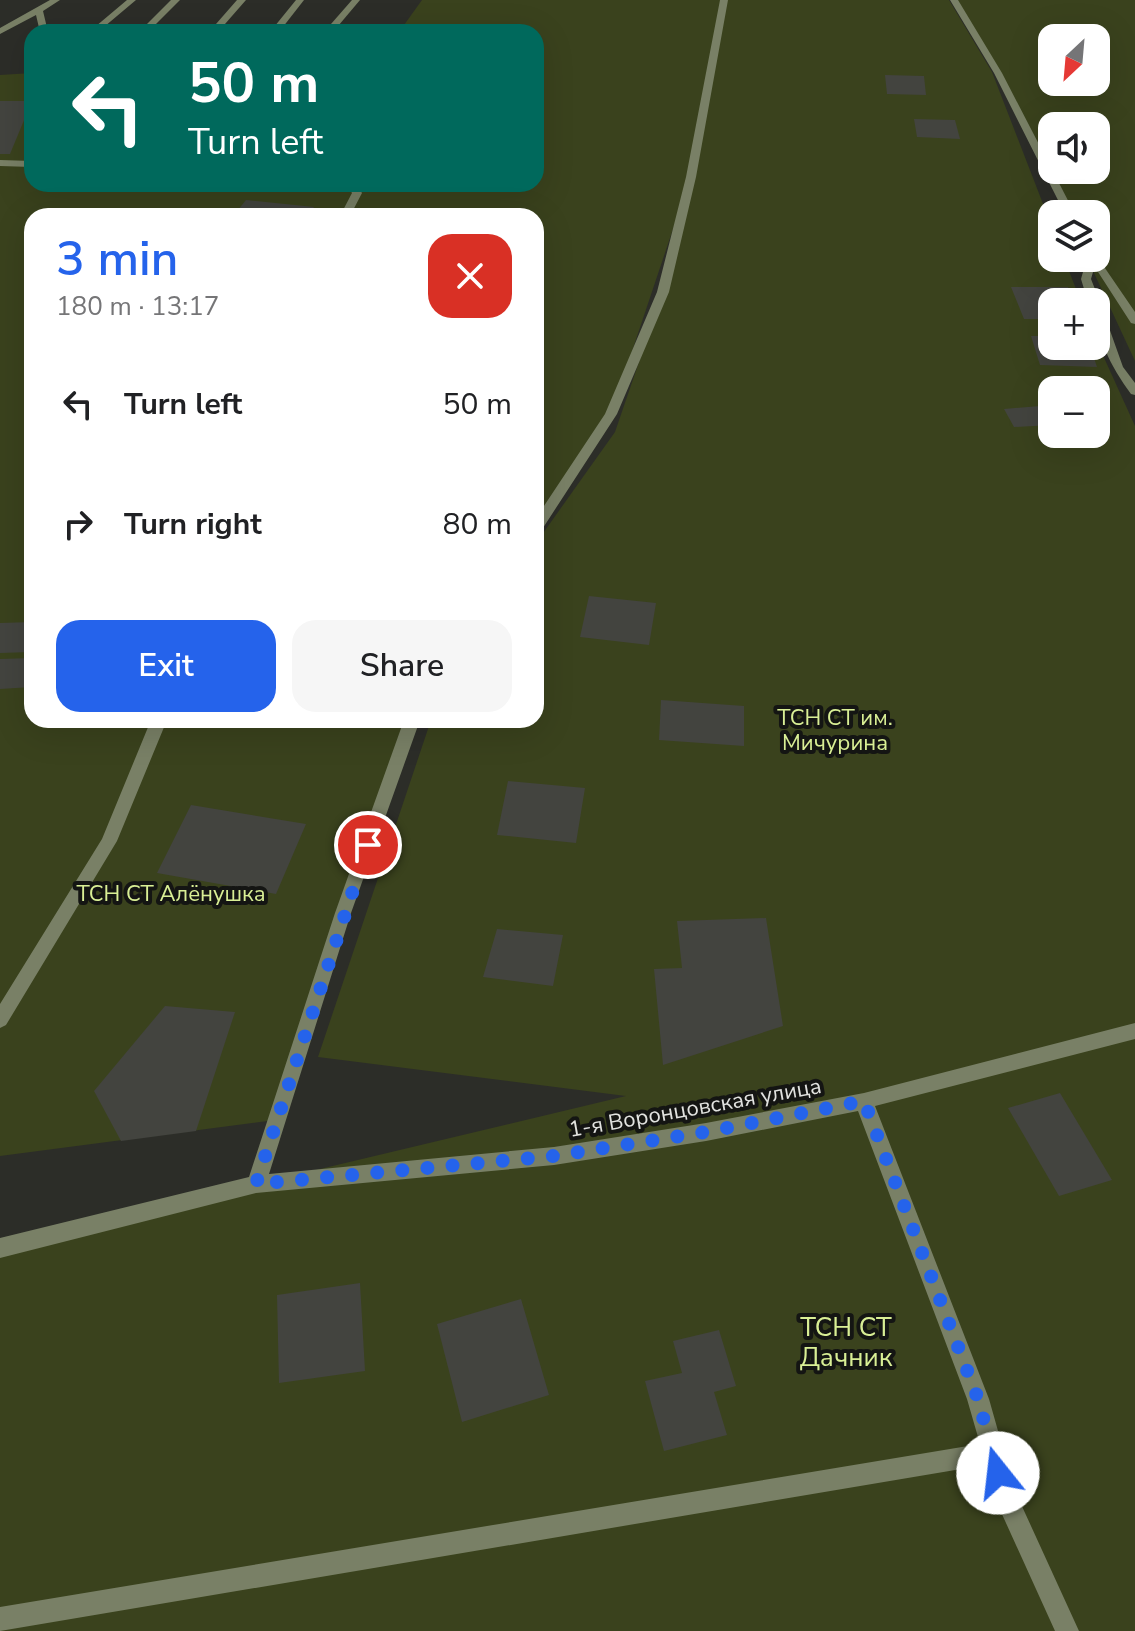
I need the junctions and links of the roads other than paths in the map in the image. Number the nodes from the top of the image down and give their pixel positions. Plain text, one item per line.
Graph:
1 (56, 0) edge
2 (132, 0) edge
3 (176, 0) edge
4 (242, 0) edge
5 (300, 0) edge
6 (356, 0) edge
7 (724, 0) edge
8 (954, 0) edge
9 (39, 10) junction
10 (42, 24) edge
11 (103, 24) edge
12 (151, 24) edge
13 (220, 24) edge
14 (280, 24) edge
15 (335, 24) edge
16 (0, 31) edge
17 (0, 163) edge
18 (24, 164) edge
19 (1063, 200) edge
20 (1102, 272) edge
21 (1135, 321) edge
22 (1110, 347) edge
23 (1135, 391) edge
24 (544, 516) edge
25 (156, 728) edge
26 (409, 728) edge
27 (0, 1020) edge
28 (1135, 1031) edge
29 (864, 1101) junction
30 (256, 1184) junction
31 (0, 1248) edge
32 (993, 1453) junction
33 (0, 1619) edge
34 (1067, 1631) edge

1 - 9 street
2 - 11 street
3 - 12 street
4 - 13 street
5 - 14 street
6 - 15 street
7 - 24 street
8 - 19 street
9 - 10 street
9 - 16 street
17 - 18 street
20 - 21 street
22 - 23 street
25 - 27 street
26 - 30 street
28 - 29 street, 1-я Воронцовская улица
29 - 30 street, 1-я Воронцовская улица
29 - 32 street
30 - 31 street, 1-я Воронцовская улица
32 - 33 street
32 - 34 street

